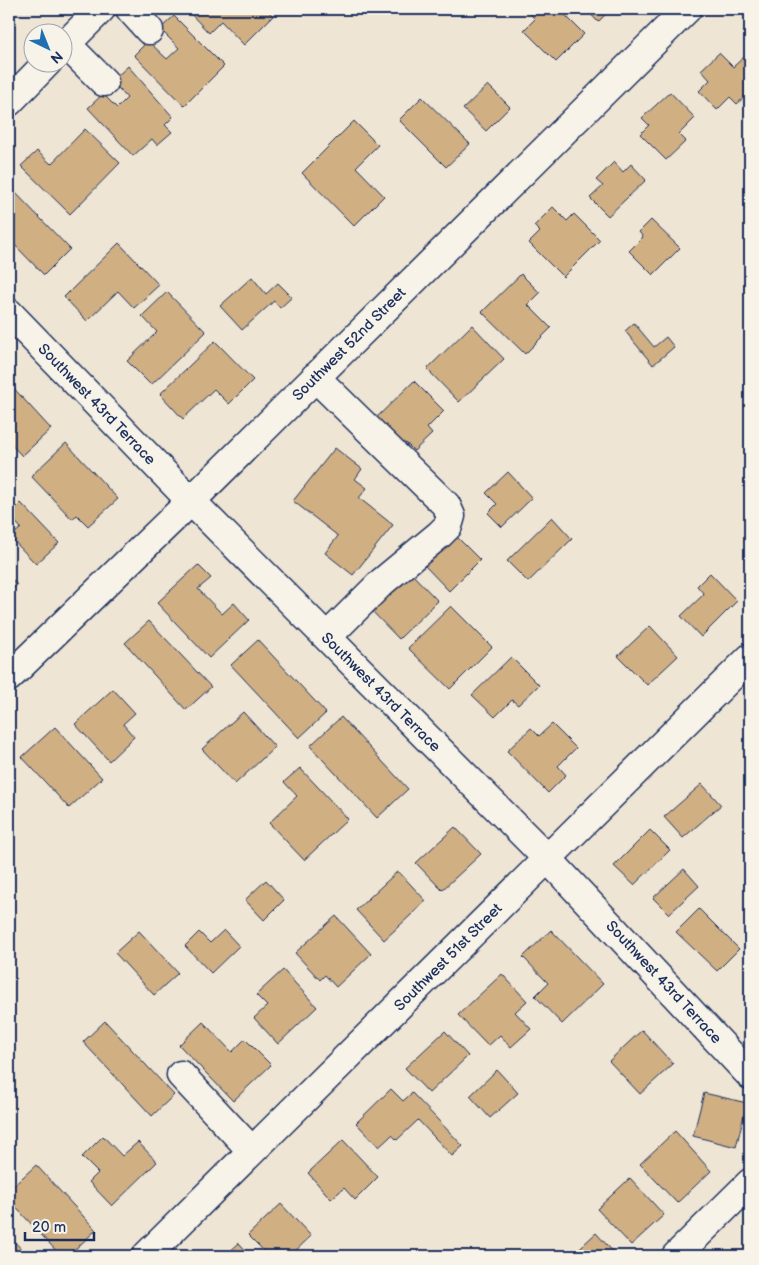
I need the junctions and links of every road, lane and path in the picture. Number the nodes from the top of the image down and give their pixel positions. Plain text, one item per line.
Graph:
1 (101, 9) edge
2 (130, 9) edge
3 (687, 9) edge
4 (149, 30) dead end
5 (72, 38) edge
6 (72, 60) edge
7 (38, 72) edge
8 (104, 82) dead end
9 (9, 102) edge
10 (9, 313) edge
11 (315, 377) junction
12 (191, 501) junction
13 (327, 637) junction
14 (750, 658) edge
15 (9, 677) edge
16 (548, 858) junction
17 (181, 1075) dead end
18 (750, 1075) edge
19 (252, 1151) junction
20 (750, 1183) edge
21 (146, 1256) edge
22 (676, 1256) edge

1 - 5 street
2 - 4 street
3 - 11 street, Southwest 52nd Street
6 - 8 street
7 - 9 street
10 - 12 street, Southwest 43rd Terrace
11 - 12 street, Southwest 52nd Street
11 - 13 street
12 - 13 street, Southwest 43rd Terrace
12 - 15 street, Southwest 52nd Street
13 - 16 street, Southwest 43rd Terrace
14 - 16 street, Southwest 51st Street
16 - 18 street, Southwest 43rd Terrace
16 - 19 street, Southwest 51st Street
17 - 19 street
19 - 21 street, Southwest 51st Street
20 - 22 street

